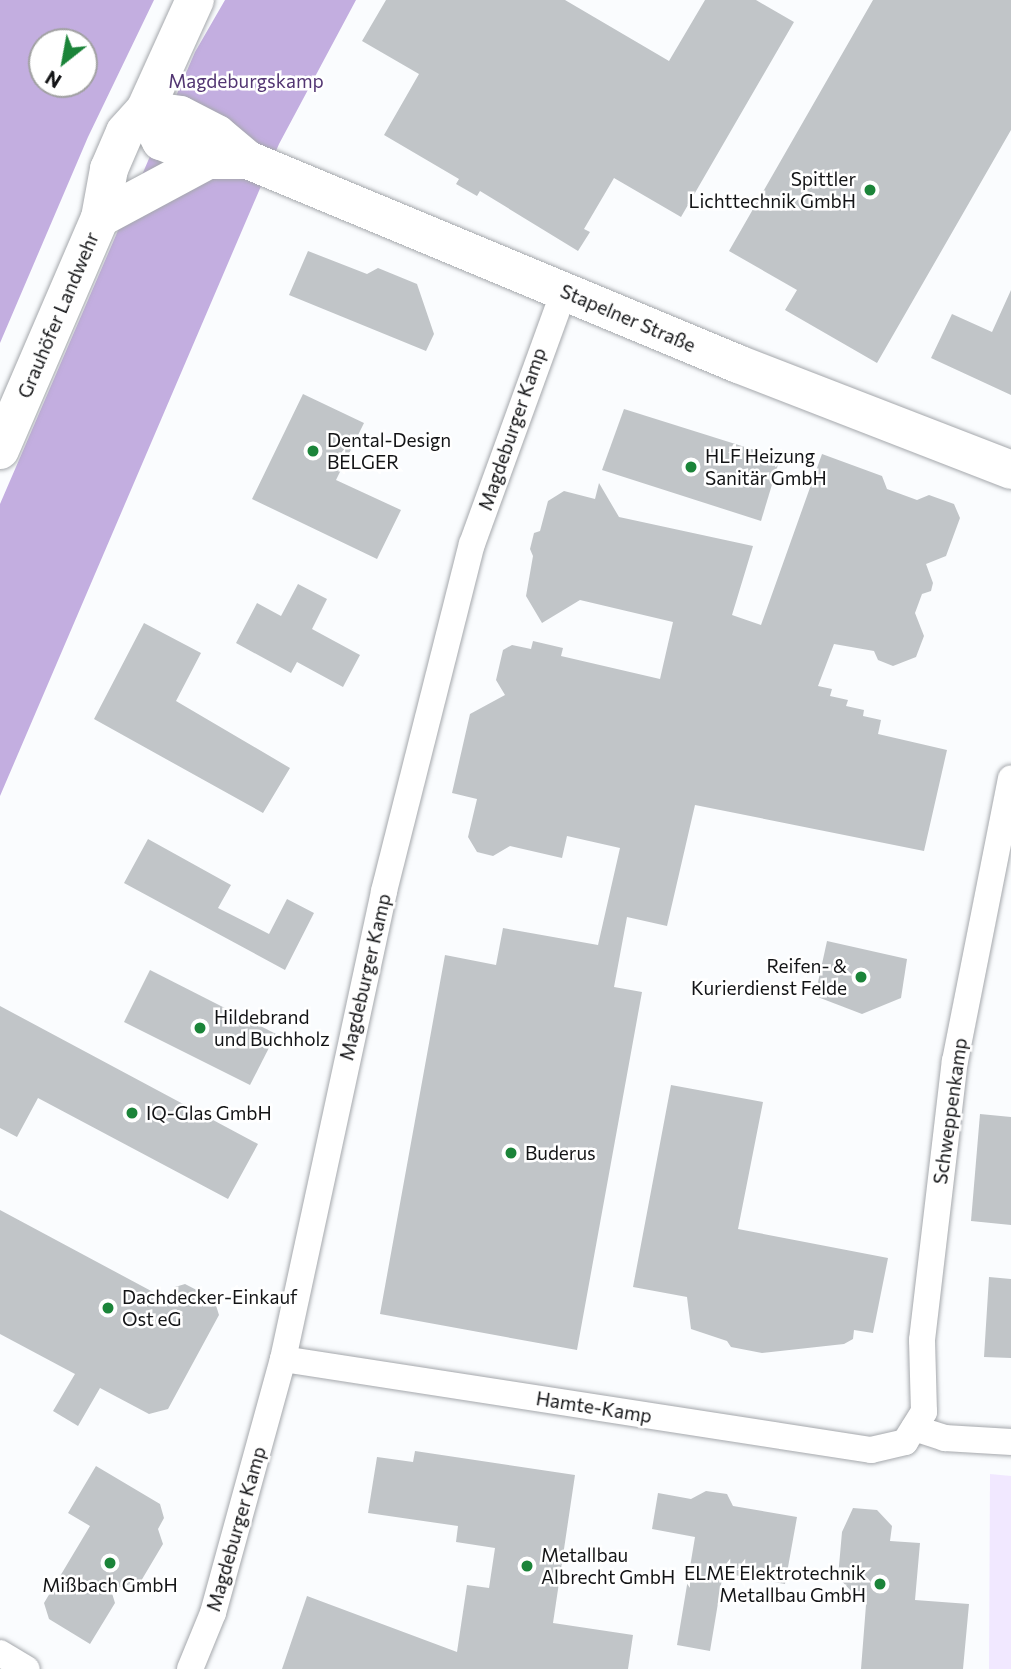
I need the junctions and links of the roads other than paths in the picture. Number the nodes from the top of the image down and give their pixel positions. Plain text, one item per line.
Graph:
1 (195, 0) edge
2 (145, 110) junction
3 (208, 160) junction
4 (248, 160) junction
5 (100, 218) junction
6 (564, 291) junction
7 (0, 450) edge
8 (1011, 470) edge
9 (1011, 778) edge
10 (283, 1359) junction
11 (910, 1435) junction
12 (1011, 1442) edge
13 (0, 1653) edge
14 (27, 1669) edge
15 (190, 1669) edge

1 - 2 street, Grauhöfer Landwehr
2 - 3 street, Stapelner Straße
2 - 4 street, Stapelner Straße
2 - 5 street, Grauhöfer Landwehr
3 - 4 street, Stapelner Straße
3 - 5 street
4 - 6 street, Stapelner Straße
5 - 7 street, Grauhöfer Landwehr
6 - 8 street, Stapelner Straße
6 - 10 street, Magdeburger Kamp
9 - 11 street, Schweppenkamp
10 - 11 street, Hamte-Kamp
10 - 15 street, Magdeburger Kamp
11 - 12 street
13 - 14 street

